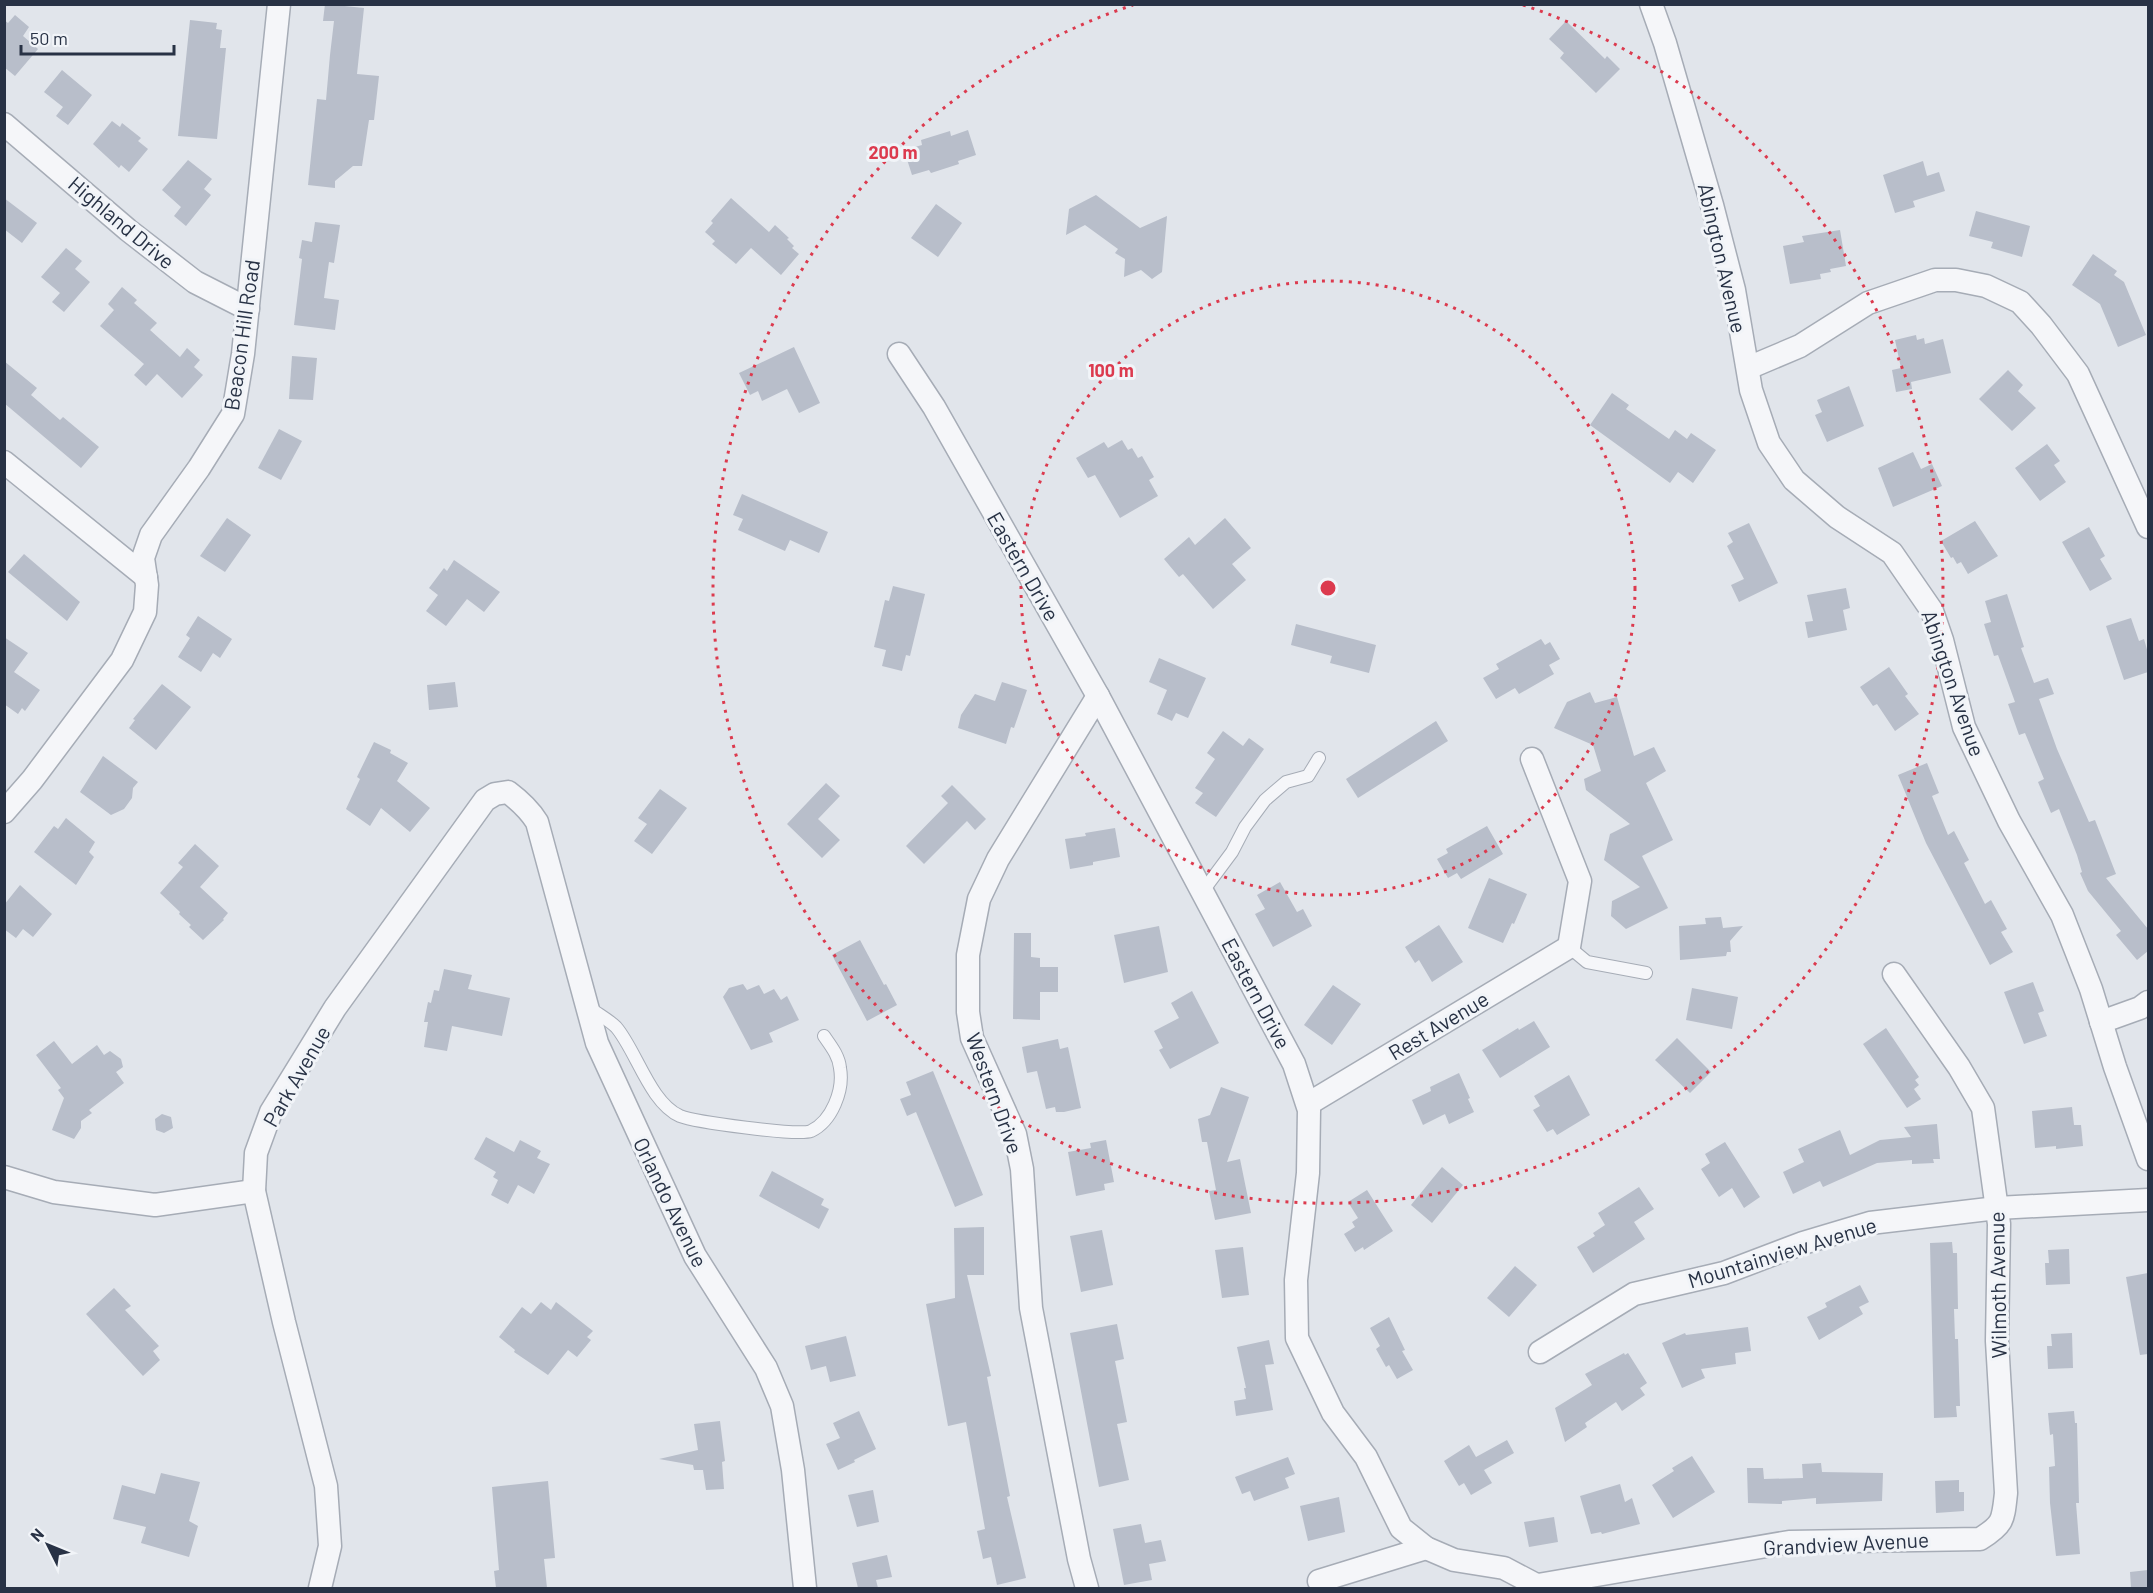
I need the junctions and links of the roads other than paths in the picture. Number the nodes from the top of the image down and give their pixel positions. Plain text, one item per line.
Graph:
1 (279, 4) edge
2 (1651, 4) edge
3 (4, 124) edge
4 (248, 309) junction
5 (899, 354) dead end
6 (1748, 368) junction
7 (4, 462) edge
8 (2148, 528) edge
9 (146, 577) junction
10 (1098, 696) junction
11 (1319, 758) dead end
12 (1532, 759) dead end
13 (4, 812) edge
14 (530, 812) joint
15 (1203, 891) junction
16 (1569, 947) junction
17 (1646, 973) dead end
18 (1894, 974) dead end
19 (2148, 1002) edge
20 (587, 1005) junction
21 (2101, 1022) junction
22 (824, 1036) dead end
23 (1308, 1104) junction
24 (2148, 1159) edge
25 (4, 1177) edge
26 (254, 1191) junction
27 (2148, 1200) edge
28 (1997, 1208) junction
29 (1540, 1352) dead end
30 (2001, 1408) joint
31 (1426, 1548) junction
32 (1319, 1581) dead end
33 (1540, 1586) edge
34 (320, 1588) edge
35 (805, 1588) edge
36 (1087, 1588) edge

1 - 4 street, Beacon Hill Road
2 - 6 street, Abington Avenue
3 - 4 street, Highland Drive
4 - 9 street, Beacon Hill Road
5 - 10 street, Eastern Drive
6 - 8 street
6 - 21 street, Abington Avenue
7 - 9 street
9 - 13 street, Beacon Hill Road
10 - 15 street, Eastern Drive
10 - 36 street, Western Drive
11 - 15 lane
12 - 16 street
14 - 20 street, Orlando Avenue
14 - 26 street, Park Avenue
15 - 23 street, Eastern Drive
16 - 17 lane
16 - 23 street, Rest Avenue
18 - 28 street, Wilmoth Avenue
19 - 21 street
20 - 22 lane
20 - 35 street, Orlando Avenue
21 - 24 street, Abington Avenue
23 - 31 street, Eastern Drive
25 - 26 street
26 - 34 street, Park Avenue
27 - 28 street, Mountainview Avenue
28 - 29 street, Mountainview Avenue
28 - 30 street, Wilmoth Avenue
30 - 33 street, Grandview Avenue
31 - 32 street
31 - 33 street, Eastern Drive

